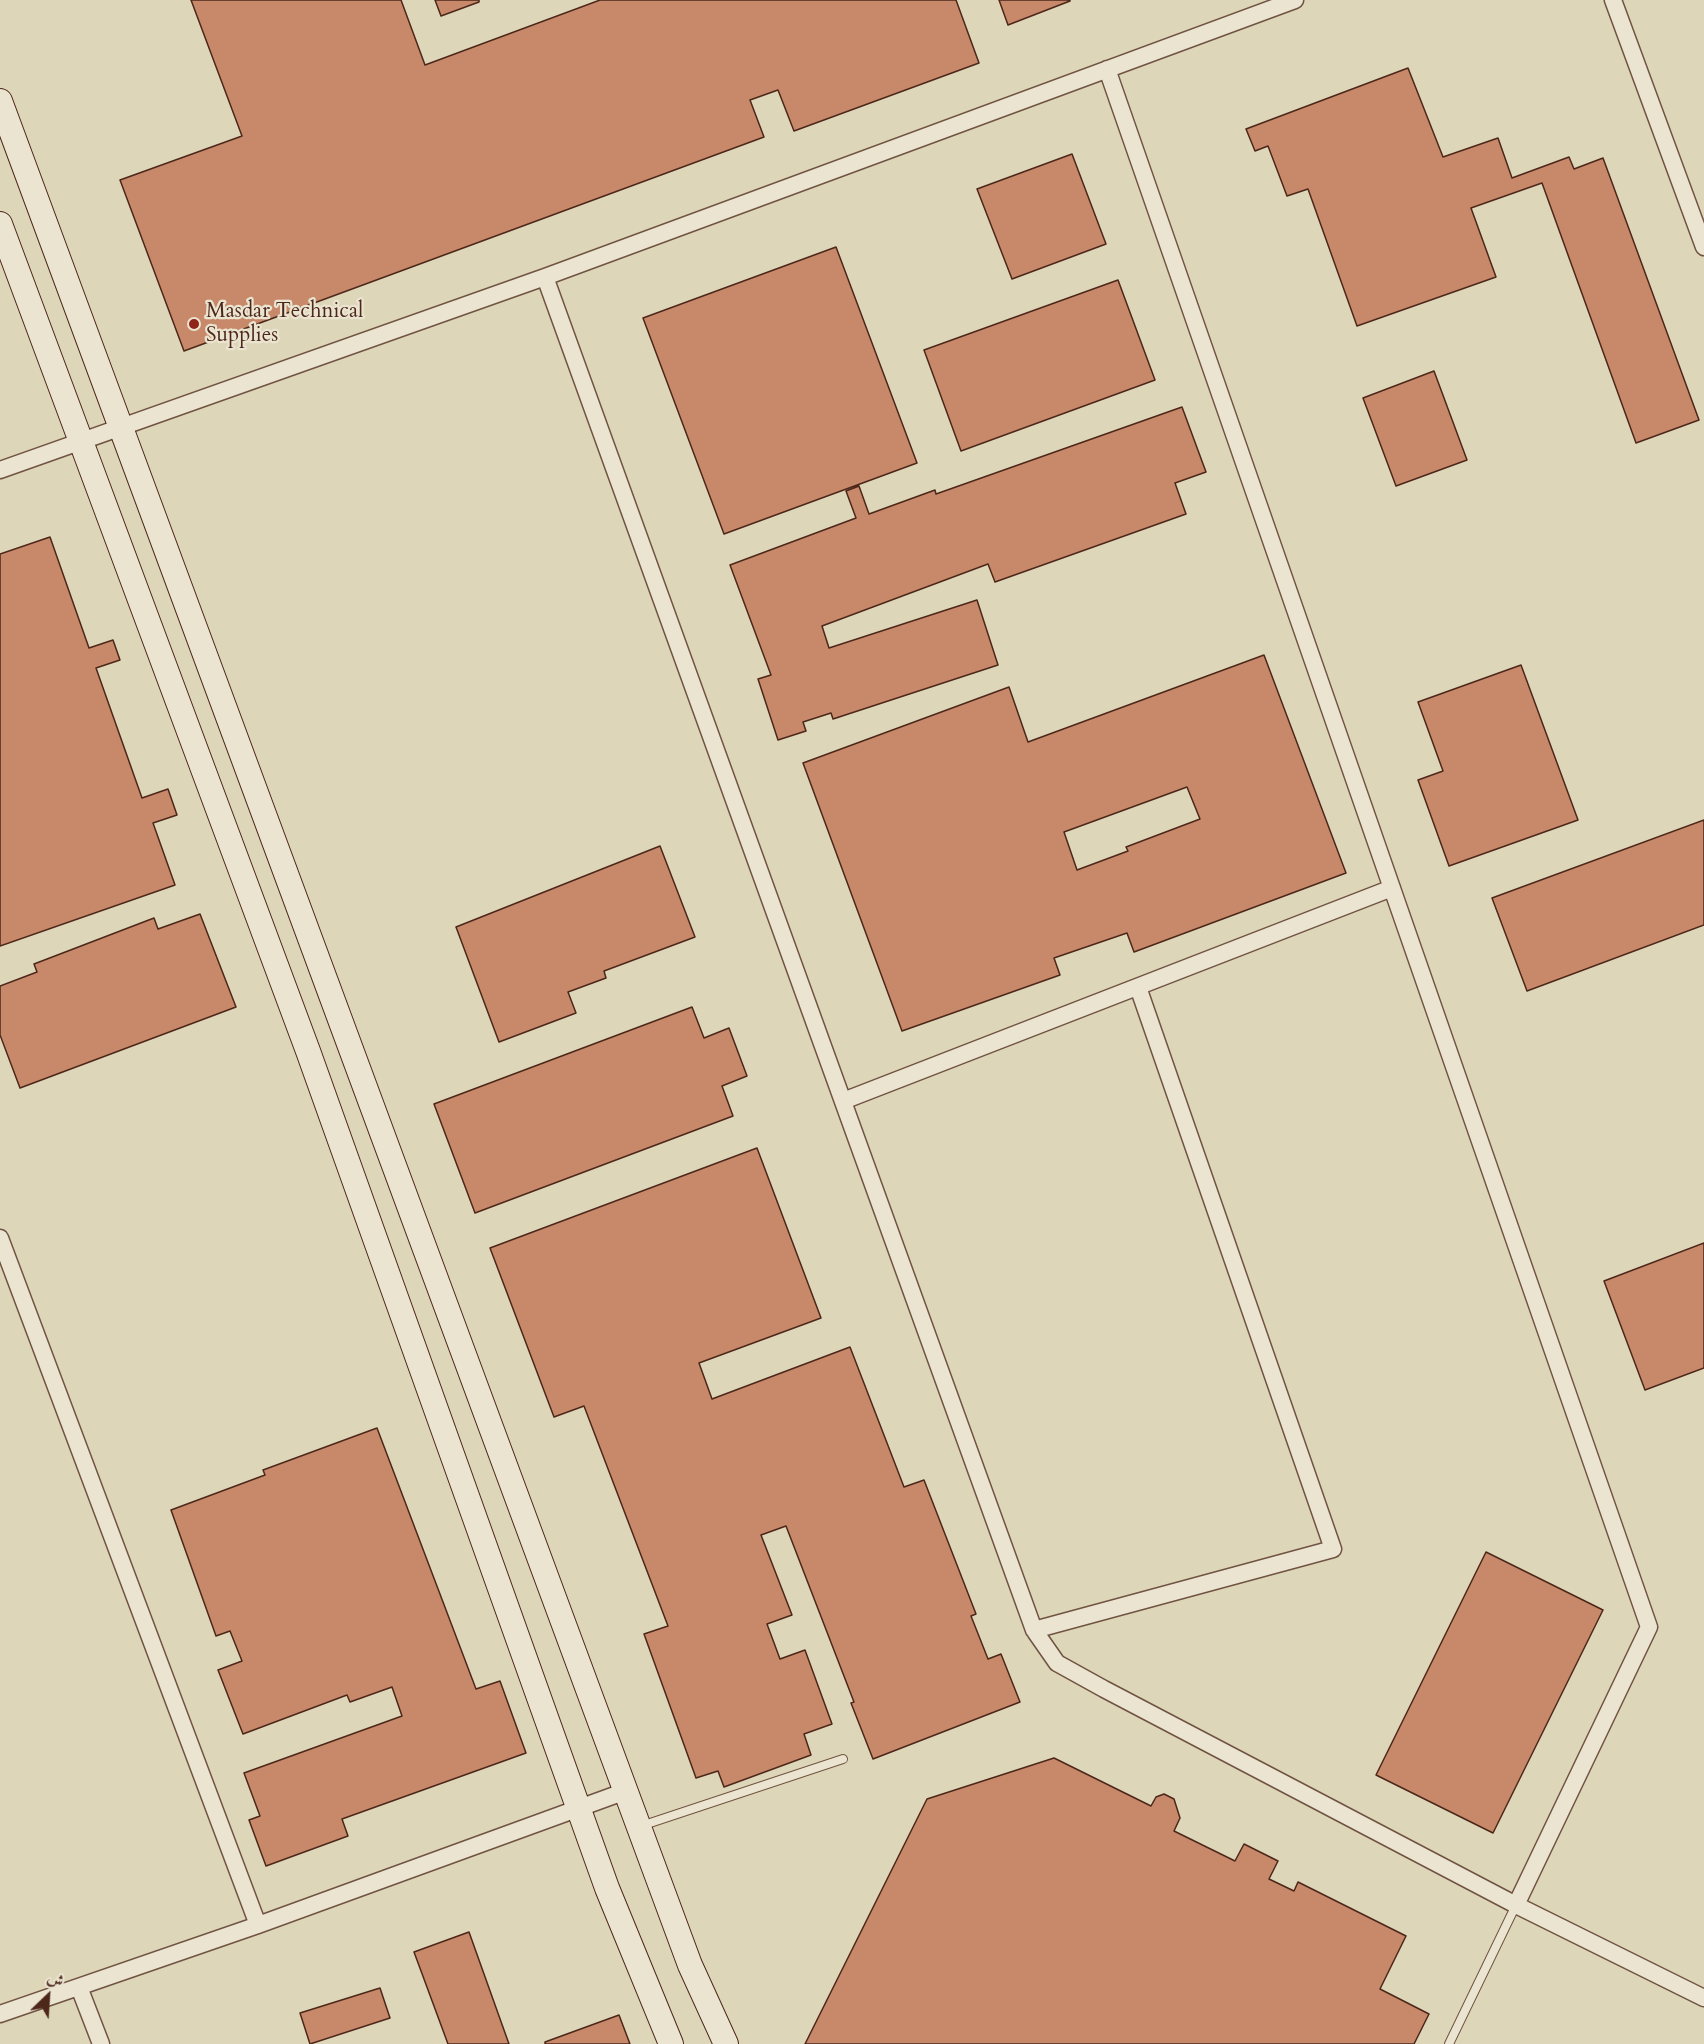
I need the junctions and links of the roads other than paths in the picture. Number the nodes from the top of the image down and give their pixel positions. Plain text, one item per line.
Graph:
1 (1295, 0) edge
2 (1613, 0) edge
3 (1107, 69) junction
4 (0, 102) edge
5 (0, 224) edge
6 (1704, 248) edge
7 (545, 277) junction
8 (122, 426) junction
9 (82, 441) junction
10 (0, 470) edge
11 (1392, 888) junction
12 (1138, 987) junction
13 (843, 1101) junction
14 (0, 1238) edge
15 (1034, 1630) junction
16 (843, 1759) dead end
17 (626, 1791) junction
18 (578, 1809) junction
19 (640, 1827) junction
20 (1516, 1905) junction
21 (258, 1925) junction
22 (79, 1987) junction
23 (1704, 1998) edge
24 (0, 2014) edge
25 (100, 2044) edge
26 (671, 2044) edge
27 (726, 2044) edge
28 (1449, 2044) edge

1 - 3 street
2 - 6 street
3 - 7 street
3 - 11 street
4 - 8 main road
5 - 9 main road
7 - 8 street
7 - 13 street
8 - 9 street
8 - 17 main road
9 - 10 street
9 - 18 main road
11 - 12 street
11 - 20 street
12 - 13 street
12 - 15 street
13 - 15 street
14 - 21 street
15 - 20 street
16 - 19 lane
17 - 18 street
17 - 19 main road
18 - 21 street
18 - 26 main road
19 - 27 main road
20 - 23 street
20 - 28 lane
21 - 22 street
22 - 24 street
22 - 25 street

